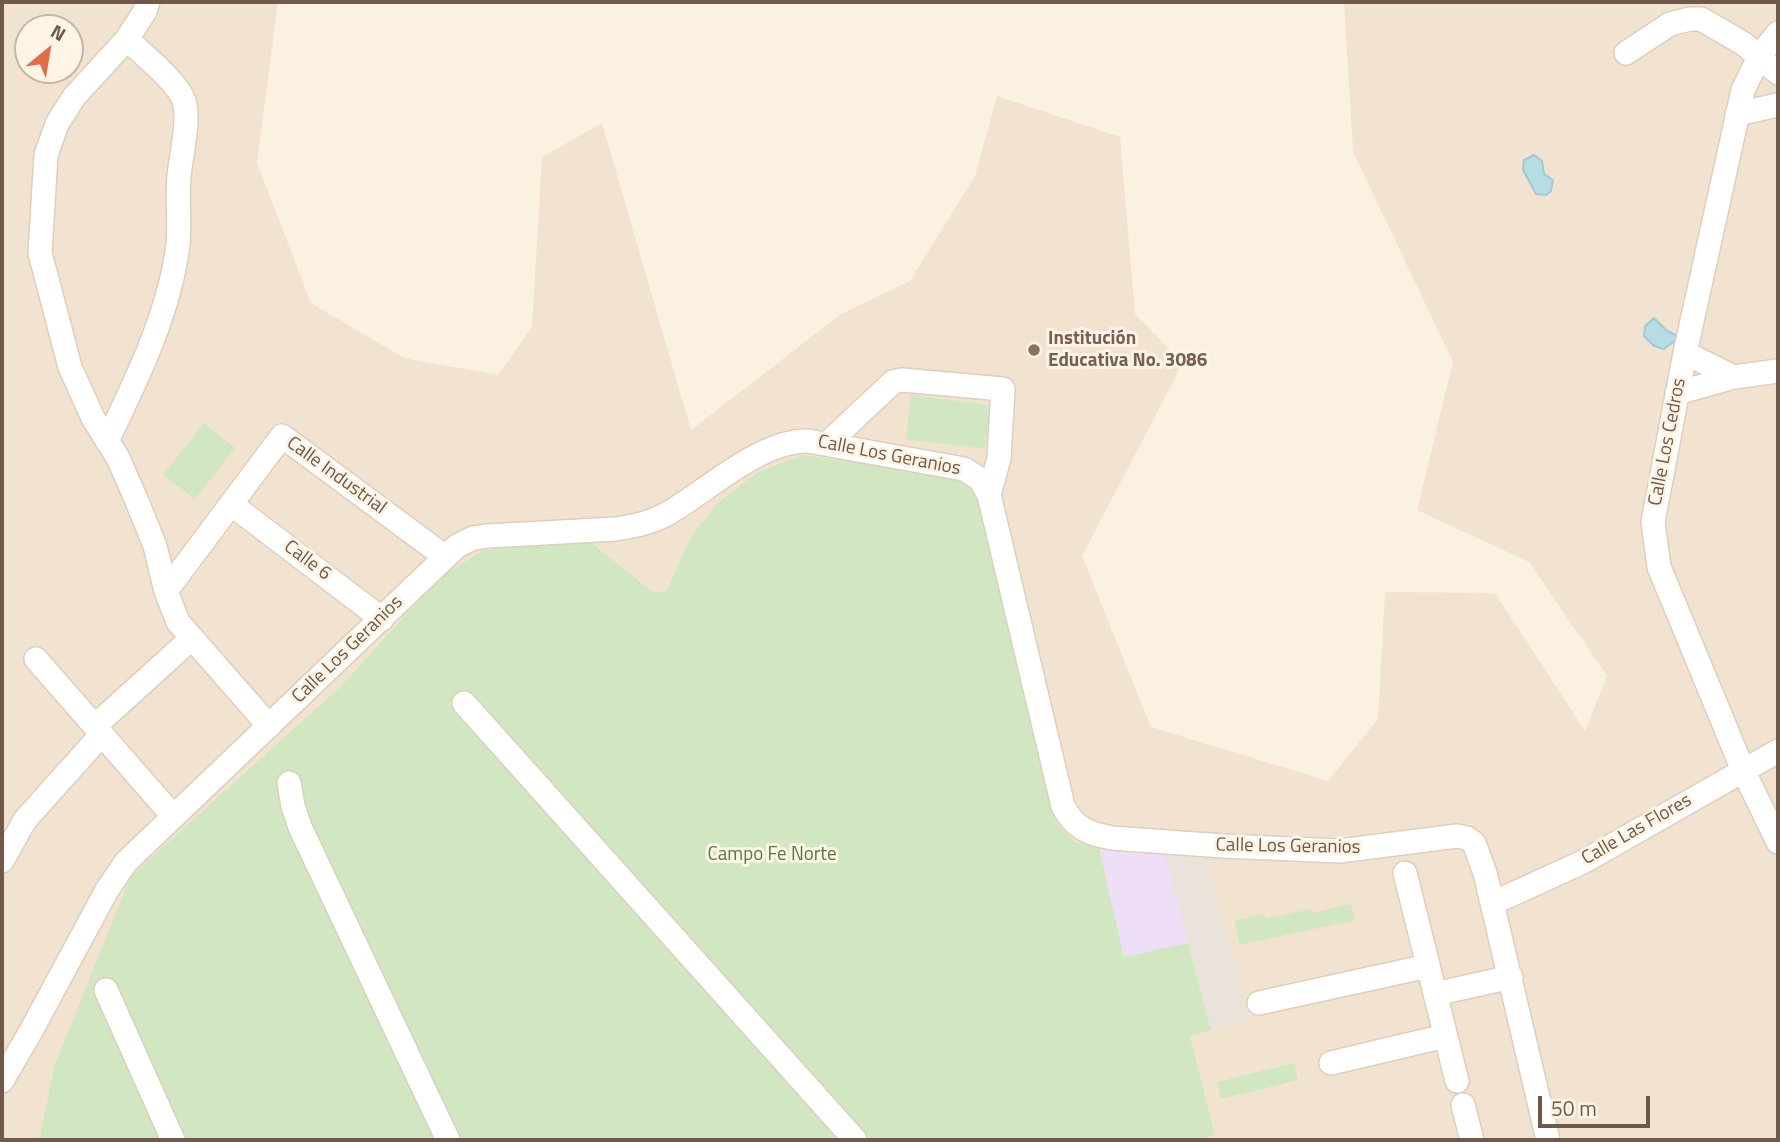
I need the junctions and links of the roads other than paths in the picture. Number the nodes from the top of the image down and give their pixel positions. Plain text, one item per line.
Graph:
1 (148, 2) edge
2 (1778, 33) edge
3 (127, 39) junction
4 (1626, 53) dead end
5 (1760, 55) junction
6 (1778, 73) edge
7 (1778, 105) edge
8 (1737, 114) junction
9 (1685, 353) junction
10 (1778, 371) edge
11 (1734, 377) junction
12 (1677, 393) junction
13 (107, 441) junction
14 (827, 444) junction
15 (989, 495) junction
16 (231, 504) junction
17 (444, 556) junction
18 (166, 591) junction
19 (382, 619) junction
20 (192, 638) junction
21 (36, 659) dead end
22 (464, 704) dead end
23 (269, 726) junction
24 (98, 730) junction
25 (1778, 751) edge
26 (1743, 770) junction
27 (289, 782) dead end
28 (173, 816) junction
29 (1778, 842) edge
30 (2, 861) edge
31 (1405, 873) dead end
32 (1493, 903) junction
33 (1428, 966) junction
34 (1511, 977) junction
35 (106, 990) dead end
36 (1435, 994) junction
37 (1259, 1003) dead end
38 (1446, 1036) junction
39 (1331, 1063) dead end
40 (2, 1081) edge
41 (1457, 1081) dead end
42 (1464, 1105) dead end
43 (173, 1140) edge
44 (448, 1140) edge
45 (855, 1140) edge
46 (1472, 1140) edge
47 (1548, 1140) edge

1 - 3 street
2 - 5 street, Calle Los Cedros
3 - 13 street
3 - 13 street
4 - 5 street
5 - 6 street
5 - 8 street, Calle Los Cedros
7 - 8 street
8 - 9 street, Calle Los Cedros
9 - 11 street
9 - 12 street, Calle Los Cedros
10 - 11 street
11 - 12 street
12 - 26 street, Calle Los Cedros
13 - 18 street
14 - 15 street, Calle Los Geranios
14 - 15 street
14 - 17 street, Calle Los Geranios
15 - 32 street, Calle Los Geranios
16 - 17 street, Calle Industrial
16 - 18 street, Calle Industrial
16 - 19 street, Calle 6
17 - 19 street, Calle Los Geranios
18 - 20 street
19 - 23 street, Calle Los Geranios
20 - 23 street
20 - 24 street
21 - 24 street
22 - 45 street
23 - 28 street, Calle Los Geranios
24 - 28 street
24 - 30 street
25 - 26 street, Calle Las Flores
26 - 29 street, Calle Los Cedros
26 - 32 street, Calle Las Flores
27 - 44 street
28 - 40 street, Calle Los Geranios
31 - 33 street
32 - 34 street, Calle Los Geranios
33 - 36 street
33 - 37 street
34 - 36 street
34 - 47 street, Calle Los Geranios
35 - 43 street
36 - 38 street
38 - 39 street
38 - 41 street
42 - 46 street

